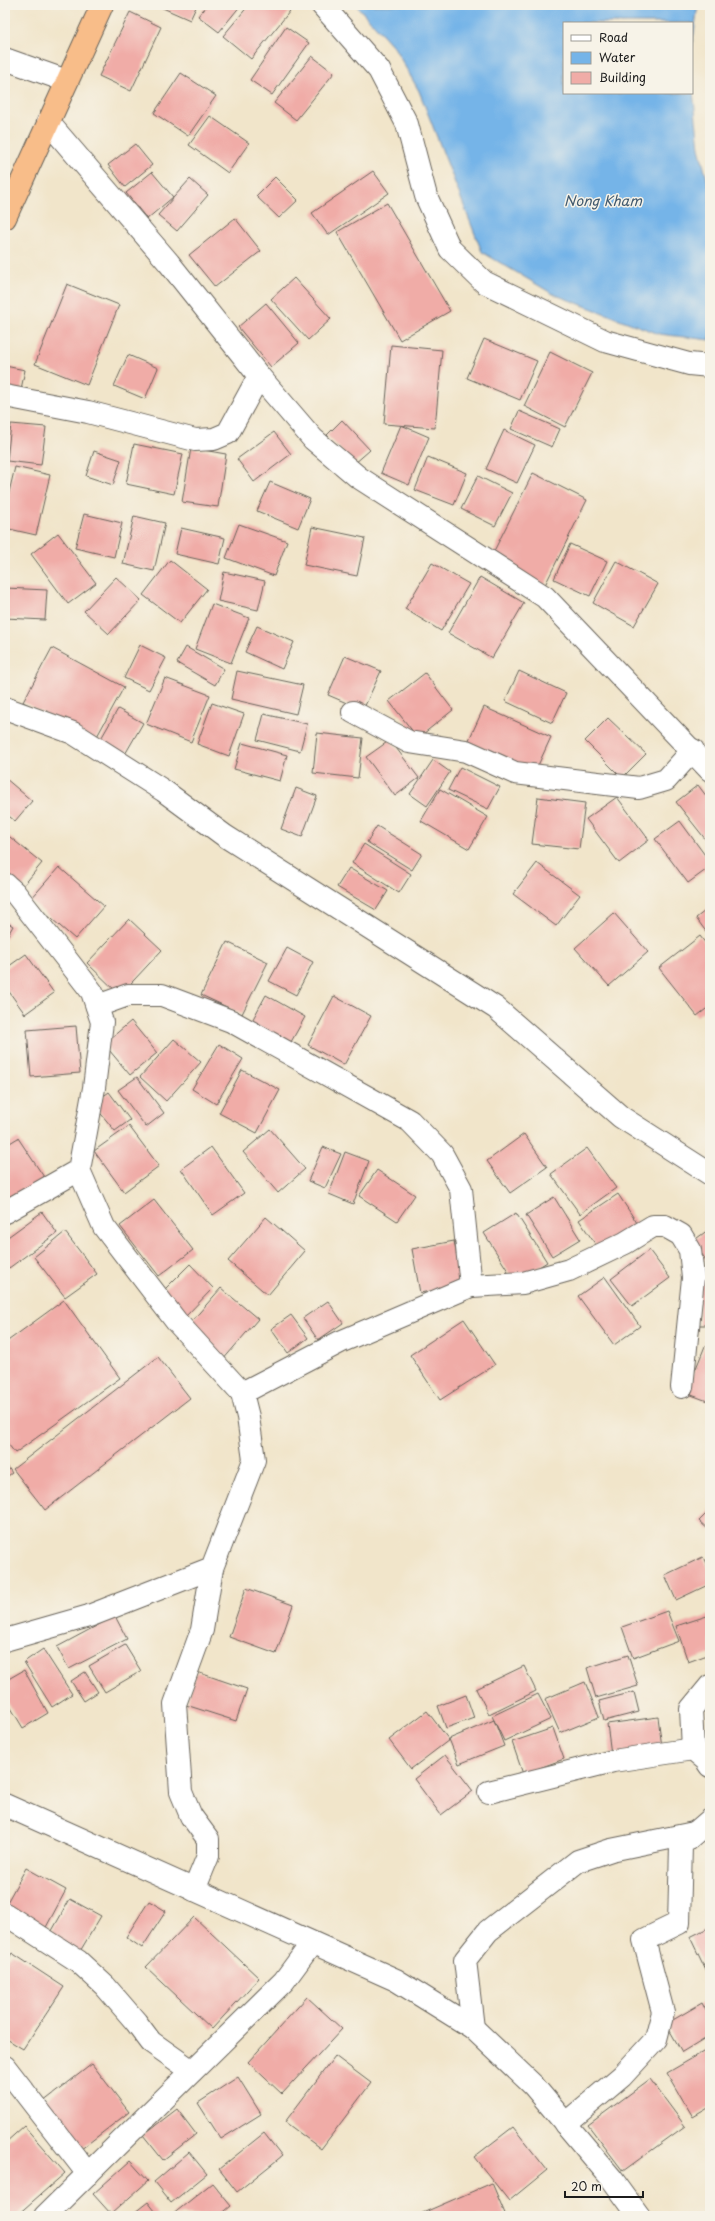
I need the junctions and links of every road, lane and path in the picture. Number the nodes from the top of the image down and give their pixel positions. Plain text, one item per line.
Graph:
1 (102, 5) edge
2 (322, 5) edge
3 (5, 59) edge
4 (67, 81) junction
5 (48, 122) junction
6 (5, 218) edge
7 (710, 366) edge
8 (259, 376) junction
9 (5, 396) edge
10 (5, 708) edge
11 (353, 712) dead end
12 (693, 750) junction
13 (710, 770) edge
14 (5, 884) edge
15 (97, 1006) junction
16 (79, 1170) junction
17 (710, 1174) edge
18 (5, 1212) edge
19 (472, 1286) junction
20 (682, 1387) dead end
21 (242, 1393) junction
22 (212, 1568) junction
23 (5, 1640) edge
24 (710, 1686) edge
25 (693, 1749) junction
26 (710, 1766) edge
27 (489, 1792) dead end
28 (5, 1806) edge
29 (702, 1826) edge
30 (194, 1890) junction
31 (5, 1914) edge
32 (312, 1943) junction
33 (473, 2028) junction
34 (192, 2071) junction
35 (7, 2073) edge
36 (565, 2124) junction
37 (88, 2174) junction
38 (44, 2216) edge
39 (638, 2216) edge

1 - 4 highway
2 - 7 street
3 - 4 street
4 - 5 highway
5 - 6 highway
5 - 8 street
8 - 9 street
8 - 12 street
10 - 17 street
11 - 12 street
12 - 13 street
14 - 15 street
15 - 16 street
15 - 19 street
16 - 18 street
16 - 21 street
19 - 20 street
19 - 21 street
21 - 22 street
22 - 23 street
22 - 30 street
24 - 25 street
25 - 26 street
25 - 27 street
28 - 30 street
29 - 33 street
29 - 36 street
30 - 32 street
31 - 34 street
32 - 33 street
32 - 34 street
33 - 36 street
34 - 37 street
35 - 37 street
36 - 39 street
37 - 38 street

